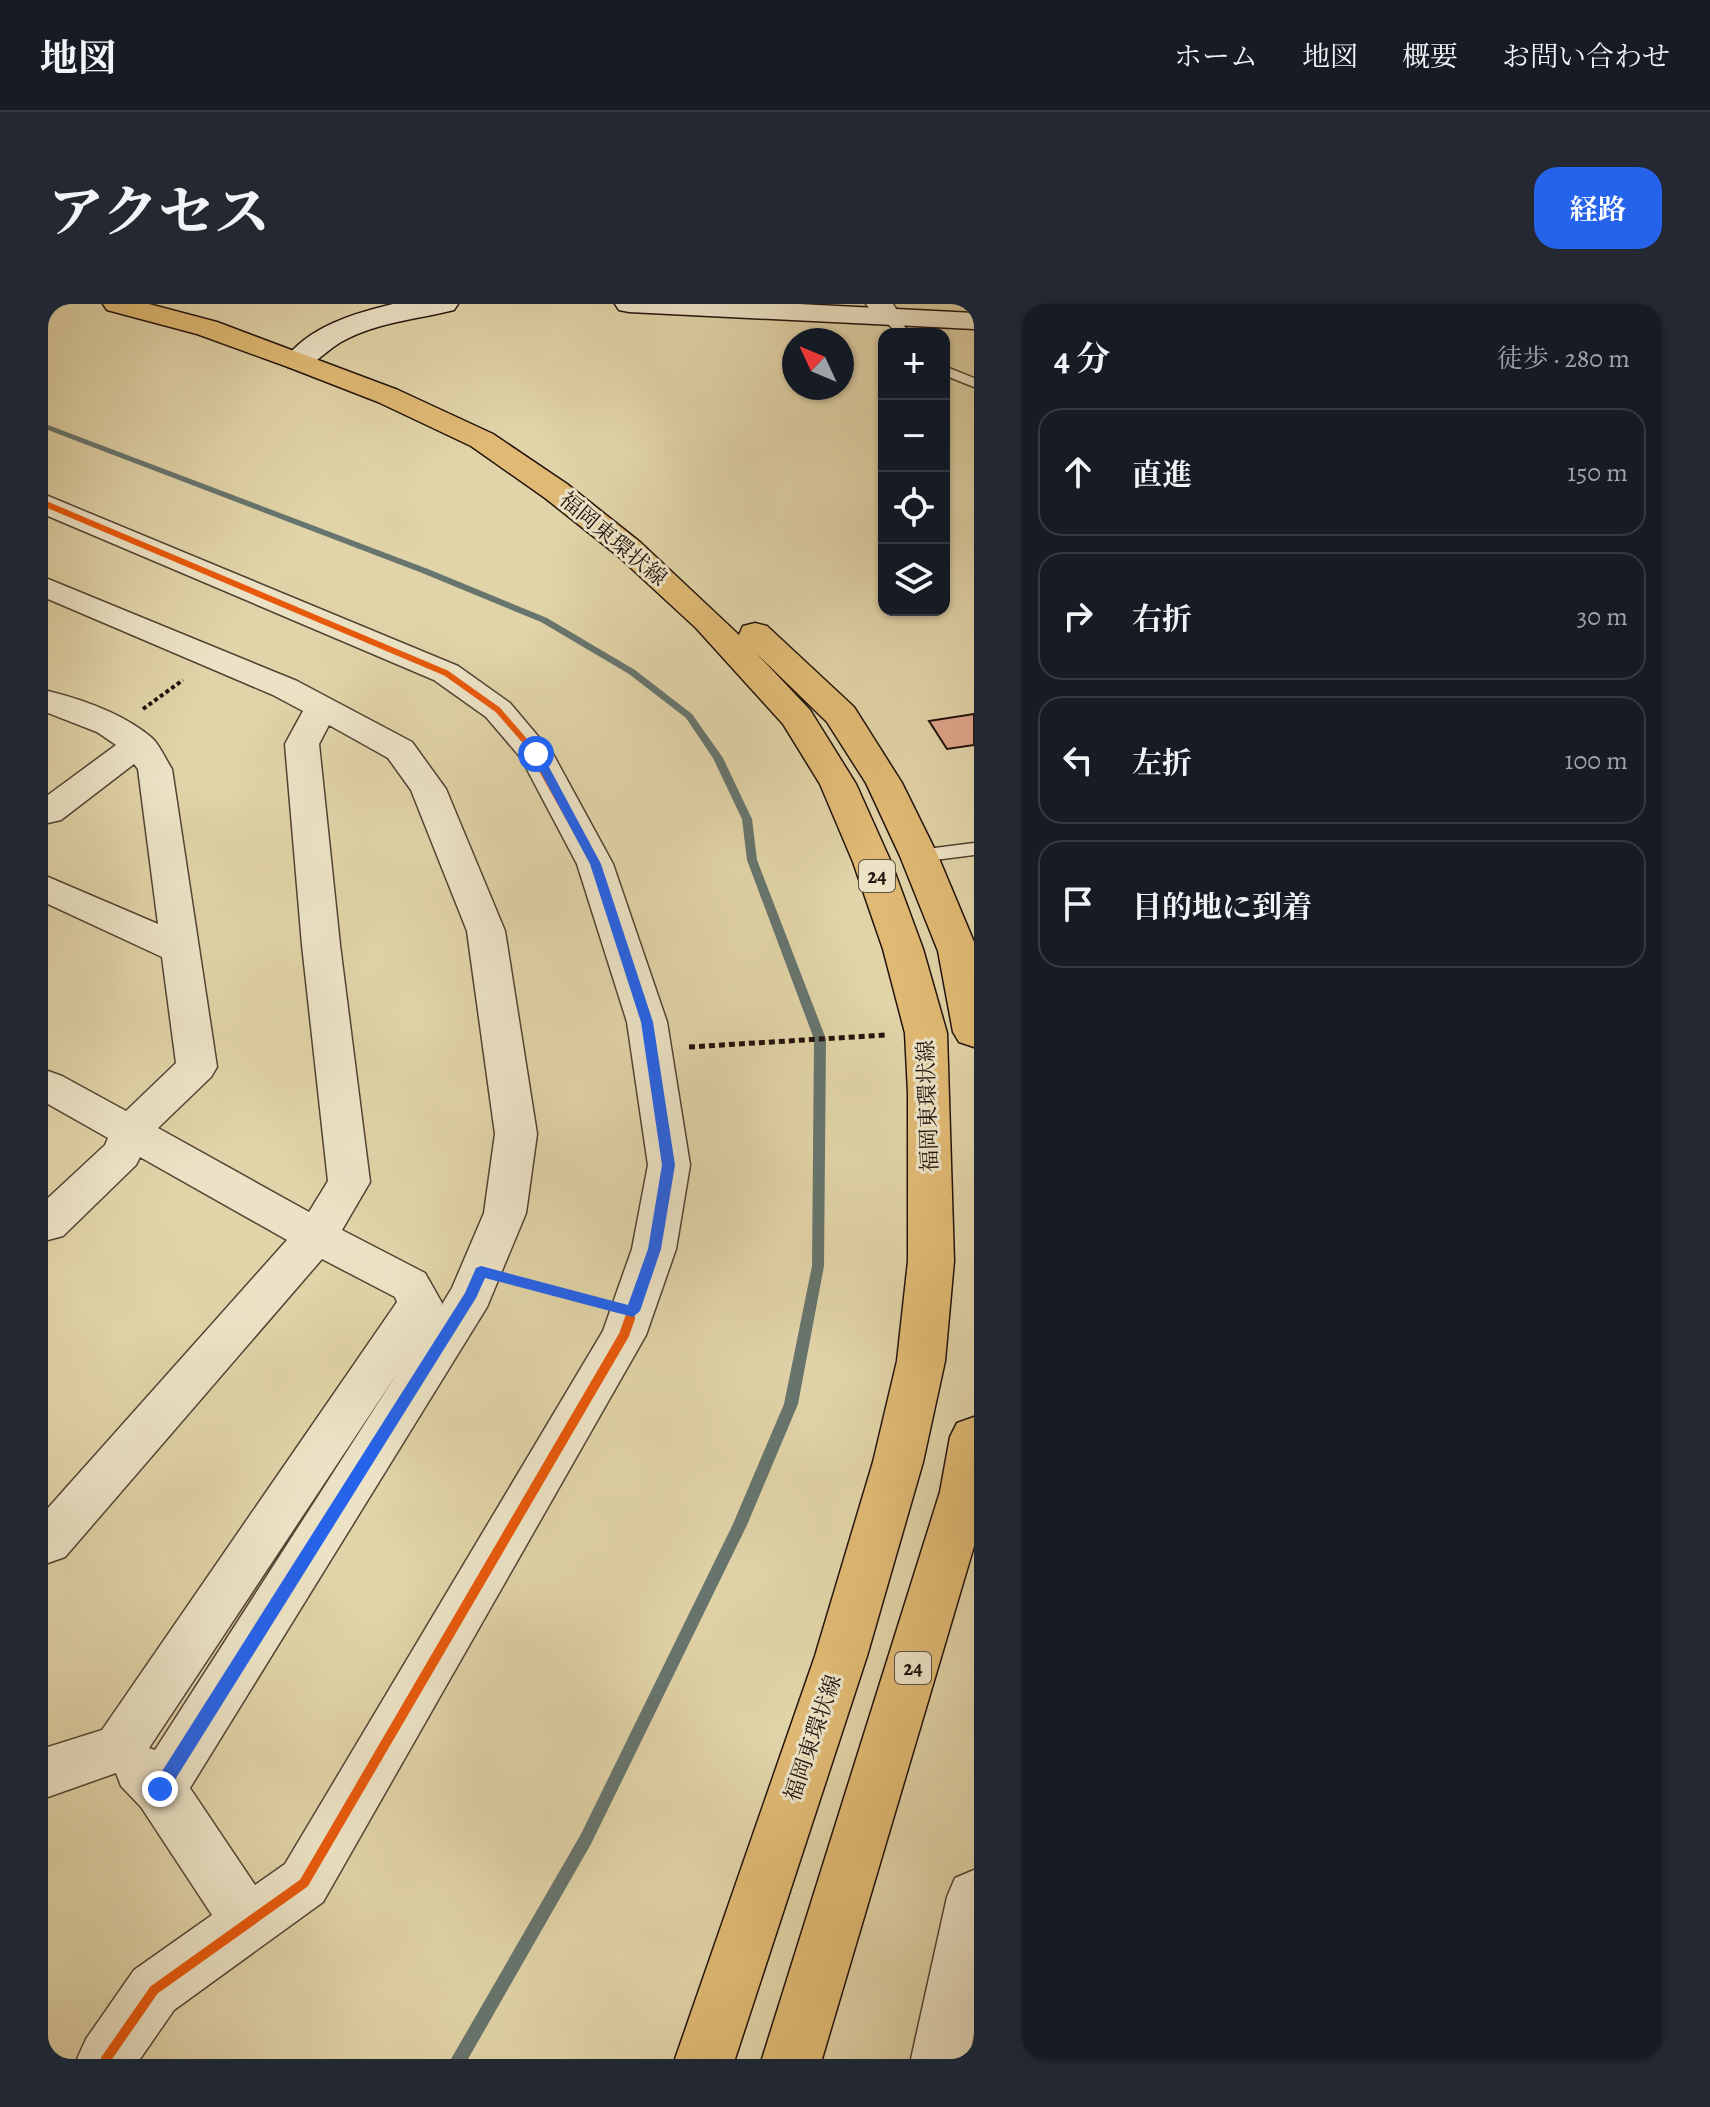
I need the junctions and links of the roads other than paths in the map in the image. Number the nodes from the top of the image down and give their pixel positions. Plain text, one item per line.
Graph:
1 (117, 304) edge
2 (205, 304) edge
3 (629, 304) edge
4 (431, 305) edge
5 (890, 318) edge
6 (974, 321) edge
7 (306, 352) junction
8 (950, 373) edge
9 (974, 383) edge
10 (48, 505) edge
11 (48, 588) edge
12 (48, 701) edge
13 (321, 709) junction
14 (129, 736) junction
15 (48, 812) edge
16 (974, 849) edge
17 (919, 856) junction
18 (48, 889) edge
19 (181, 950) junction
20 (974, 1032) edge
21 (48, 1086) edge
22 (131, 1132) junction
23 (48, 1224) edge
24 (316, 1236) junction
25 (974, 1437) edge
26 (48, 1542) edge
27 (119, 1748) junction
28 (48, 1772) edge
29 (160, 1789) junction
30 (974, 1897) edge
31 (248, 1922) junction
32 (106, 2059) edge
33 (705, 2059) edge
34 (792, 2059) edge
35 (940, 2059) edge

1 - 7 main road, 福岡東環状線 / 24
2 - 7 main road, 福岡東環状線 / 24
3 - 5 street
4 - 7 street
5 - 6 street
7 - 17 main road, 福岡東環状線 / 24
7 - 33 main road, 福岡東環状線 / 24
8 - 9 lane
10 - 31 street
11 - 13 street
12 - 14 street
13 - 24 street
13 - 29 street
14 - 15 street
14 - 19 street
16 - 17 lane
17 - 20 main road, 福岡東環状線 / 24
18 - 19 street
19 - 22 street
21 - 22 street
22 - 23 street
22 - 24 street
24 - 26 street
24 - 27 street
25 - 34 main road, 24
27 - 28 street
27 - 29 street
29 - 31 street
30 - 35 street
31 - 32 street

